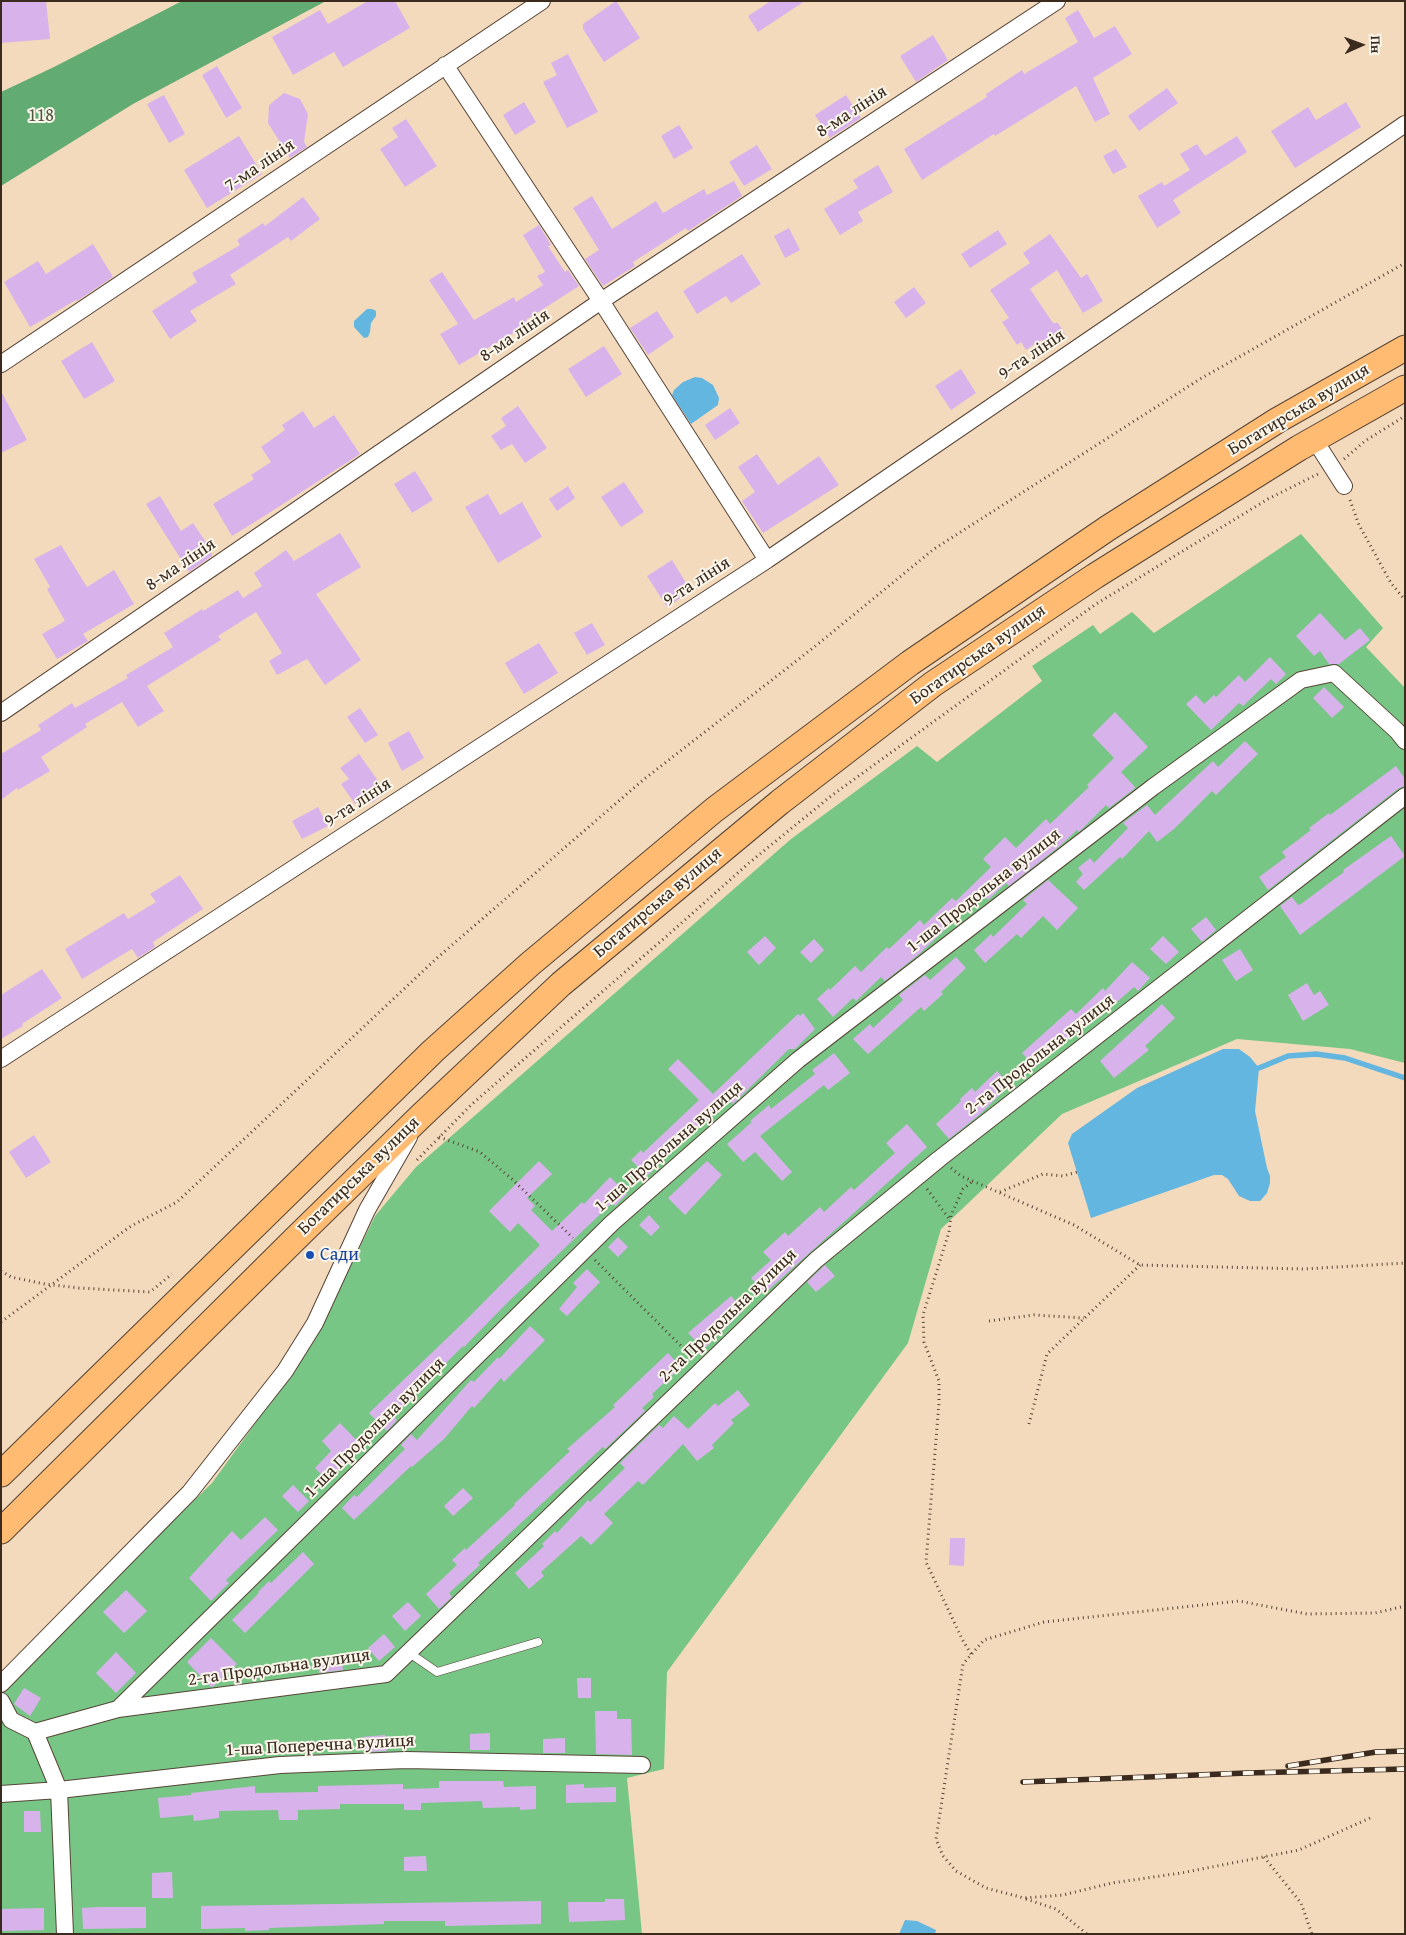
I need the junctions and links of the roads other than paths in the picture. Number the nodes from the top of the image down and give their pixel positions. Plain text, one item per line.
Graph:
1 (542, 1) edge
2 (1056, 1) edge
3 (445, 65) junction
4 (1405, 124) edge
5 (601, 301) junction
6 (1405, 348) edge
7 (1, 364) edge
8 (1405, 388) edge
9 (1314, 439) junction
10 (1344, 486) road end
11 (767, 560) junction
12 (1, 713) edge
13 (1405, 741) edge
14 (1405, 796) edge
15 (1, 1059) edge
16 (422, 1115) junction
17 (1, 1474) edge
18 (1, 1531) edge
19 (538, 1642) dead end
20 (408, 1652) junction
21 (1, 1684) edge
22 (1, 1701) edge
23 (118, 1709) junction
24 (35, 1732) junction
25 (642, 1764) dead end
26 (59, 1790) junction
27 (1, 1794) edge
28 (65, 1934) edge

1 - 3 street, 7-ма лінія
2 - 5 street, 8-ма лінія
3 - 5 street
3 - 7 street, 7-ма лінія
4 - 11 street, 9-та лінія
5 - 11 street
5 - 12 street, 8-ма лінія
6 - 17 main road, Богатирська вулиця
8 - 9 main road, Богатирська вулиця
9 - 10 street
9 - 16 main road, Богатирська вулиця
11 - 15 street, 9-та лінія
13 - 23 street, 1-ша Продольна вулиця
14 - 20 street, 2-га Продольна вулиця
16 - 18 main road, Богатирська вулиця
16 - 21 street
19 - 20 lane
20 - 23 street, 2-га Продольна вулиця
22 - 24 street
23 - 24 street, 2-га Продольна вулиця
24 - 26 street
25 - 26 street, 1-ша Поперечна вулиця
26 - 27 street, 1-ша Поперечна вулиця
26 - 28 street

